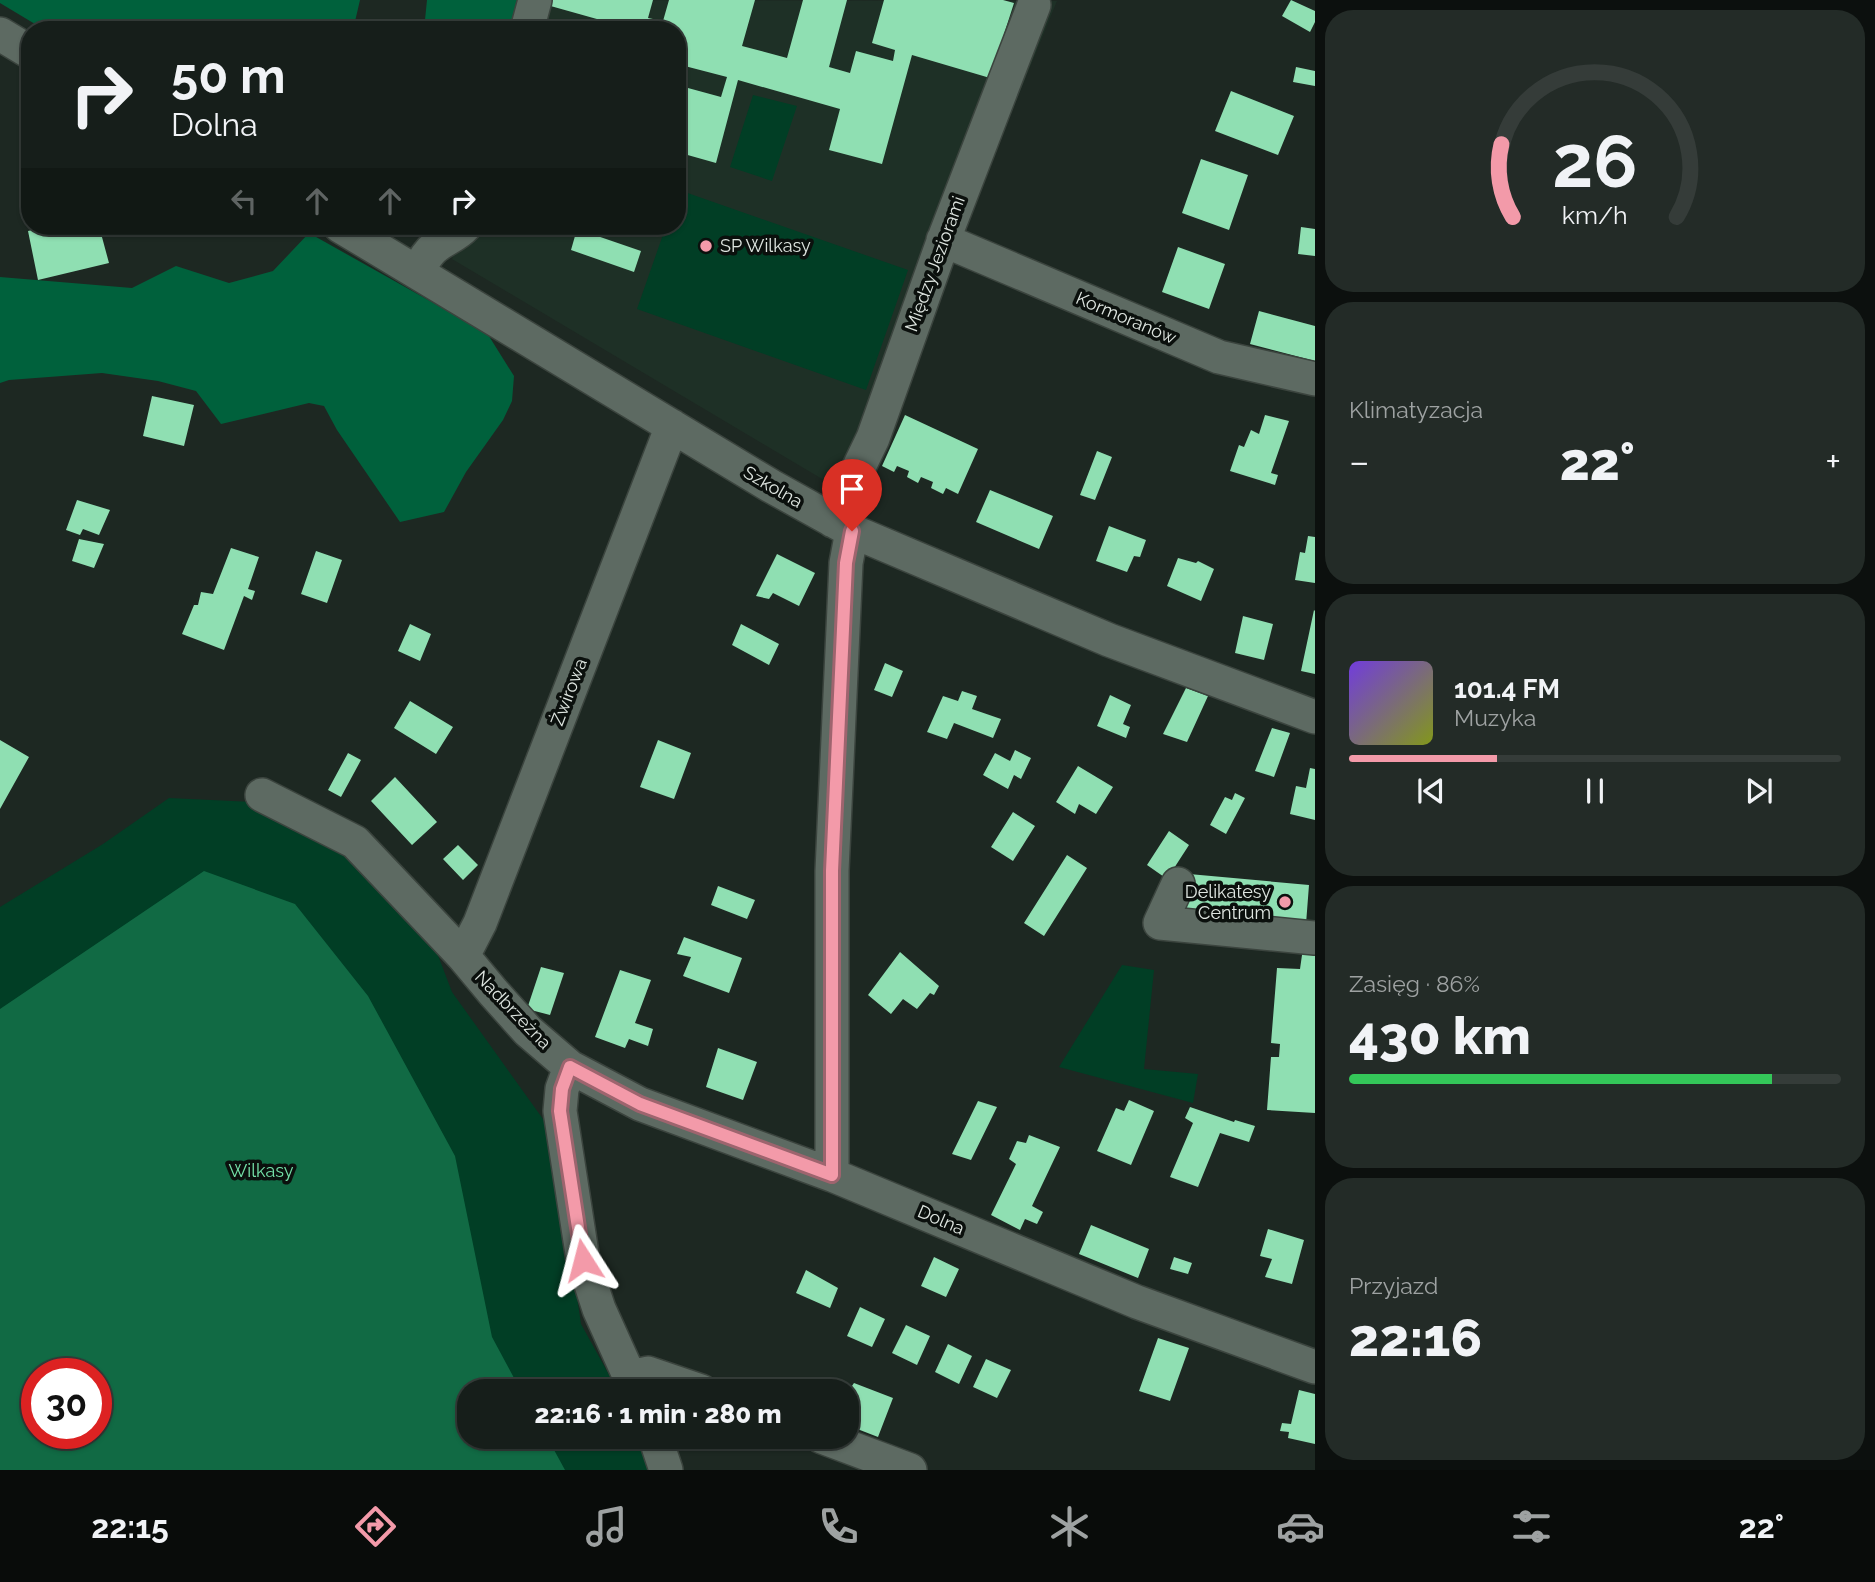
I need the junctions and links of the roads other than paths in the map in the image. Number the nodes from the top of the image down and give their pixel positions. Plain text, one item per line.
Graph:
1 (535, 0) edge
2 (1034, 5) dead end
3 (529, 21) edge
4 (0, 34) edge
5 (21, 47) edge
6 (356, 235) edge
7 (455, 235) edge
8 (943, 240) junction
9 (418, 271) junction
10 (1315, 379) edge
11 (672, 426) junction
12 (842, 526) junction
13 (1315, 718) edge
14 (262, 795) dead end
15 (1178, 884) dead end
16 (1315, 938) edge
17 (463, 956) junction
18 (570, 1067) junction
19 (832, 1175) junction
20 (1315, 1367) edge
21 (631, 1379) edge
22 (640, 1379) edge
23 (666, 1379) edge
24 (659, 1449) edge
25 (853, 1449) edge
26 (666, 1470) edge
27 (910, 1470) edge

1 - 3 street
2 - 8 street, Między Jeziorami
4 - 5 street
6 - 9 street, Szkolna
7 - 9 street
8 - 10 street, Kormoranów
8 - 12 street, Między Jeziorami
9 - 11 street, Szkolna
11 - 12 street, Szkolna
11 - 17 street, Żwirowa
12 - 13 street, Szkolna
12 - 19 street, Między Jeziorami
14 - 17 street, Nadbrzeżna
15 - 16 street
17 - 18 street, Nadbrzeżna
18 - 19 street, Dolna
18 - 21 street
19 - 20 street, Dolna
22 - 23 street
24 - 26 street
25 - 27 street

